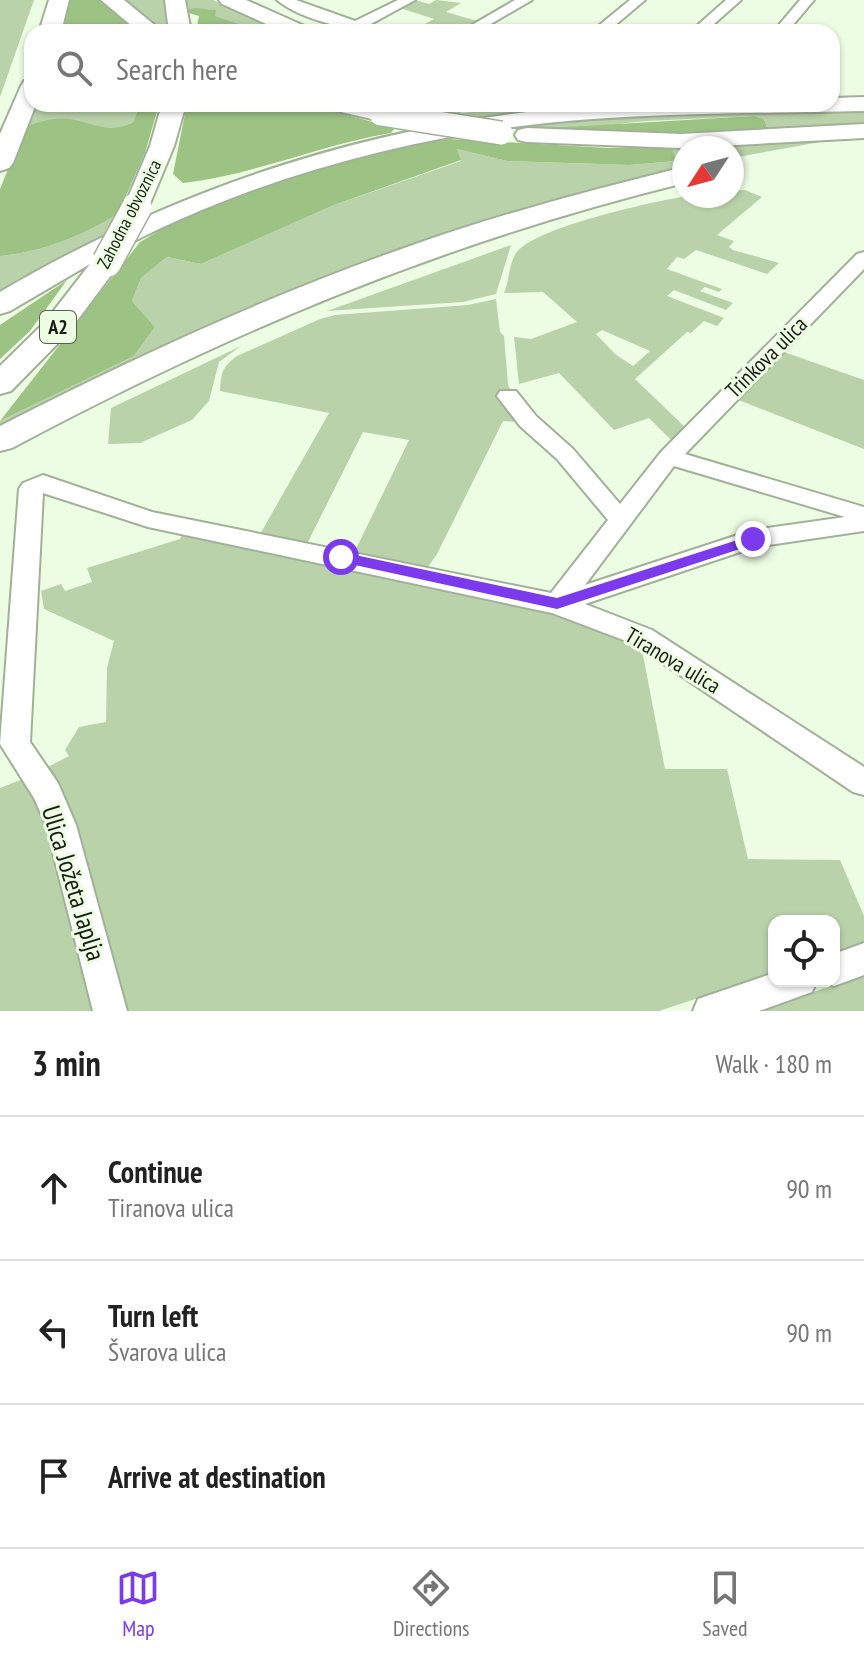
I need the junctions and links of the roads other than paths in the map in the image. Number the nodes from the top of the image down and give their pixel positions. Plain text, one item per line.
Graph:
1 (59, 0) edge
2 (111, 0) edge
3 (175, 0) edge
4 (229, 0) edge
5 (284, 0) edge
6 (408, 0) edge
7 (525, 0) edge
8 (638, 0) edge
9 (734, 0) edge
10 (807, 0) edge
11 (52, 24) edge
12 (142, 24) edge
13 (179, 24) edge
14 (284, 24) edge
15 (351, 24) edge
16 (361, 24) edge
17 (482, 24) edge
18 (608, 24) edge
19 (706, 24) edge
20 (787, 24) edge
21 (840, 104) edge
22 (864, 104) edge
23 (24, 105) edge
24 (172, 112) edge
25 (372, 112) edge
26 (604, 112) edge
27 (864, 131) edge
28 (864, 141) edge
29 (0, 163) edge
30 (744, 163) edge
31 (672, 178) edge
32 (864, 258) edge
33 (0, 305) edge
34 (0, 384) edge
35 (508, 396) dead end
36 (0, 440) edge
37 (669, 457) junction
38 (43, 483) joint
39 (864, 515) edge
40 (620, 519) junction
41 (864, 523) edge
42 (557, 604) junction
43 (864, 783) edge
44 (864, 959) edge
45 (840, 968) edge
46 (782, 987) edge
47 (110, 1011) edge
48 (710, 1011) edge

1 - 11 highway
2 - 12 highway
3 - 13 highway
4 - 14 highway
5 - 15 street
6 - 16 street
7 - 17 street
8 - 18 street
9 - 19 street
10 - 20 street
21 - 22 highway
23 - 29 highway
24 - 34 highway, Zahodna obvoznica / A2, bridge
25 - 27 highway, bridge
26 - 33 highway
28 - 30 highway
31 - 36 highway
32 - 37 street, Trinkova ulica
35 - 40 street
37 - 39 street
37 - 40 street, Trinkova ulica
38 - 42 street, Tiranova ulica
38 - 47 street, Ulica Jožeta Japlja
40 - 42 street, Trinkova ulica
41 - 42 street
42 - 43 street, Tiranova ulica
44 - 45 street
46 - 48 street

